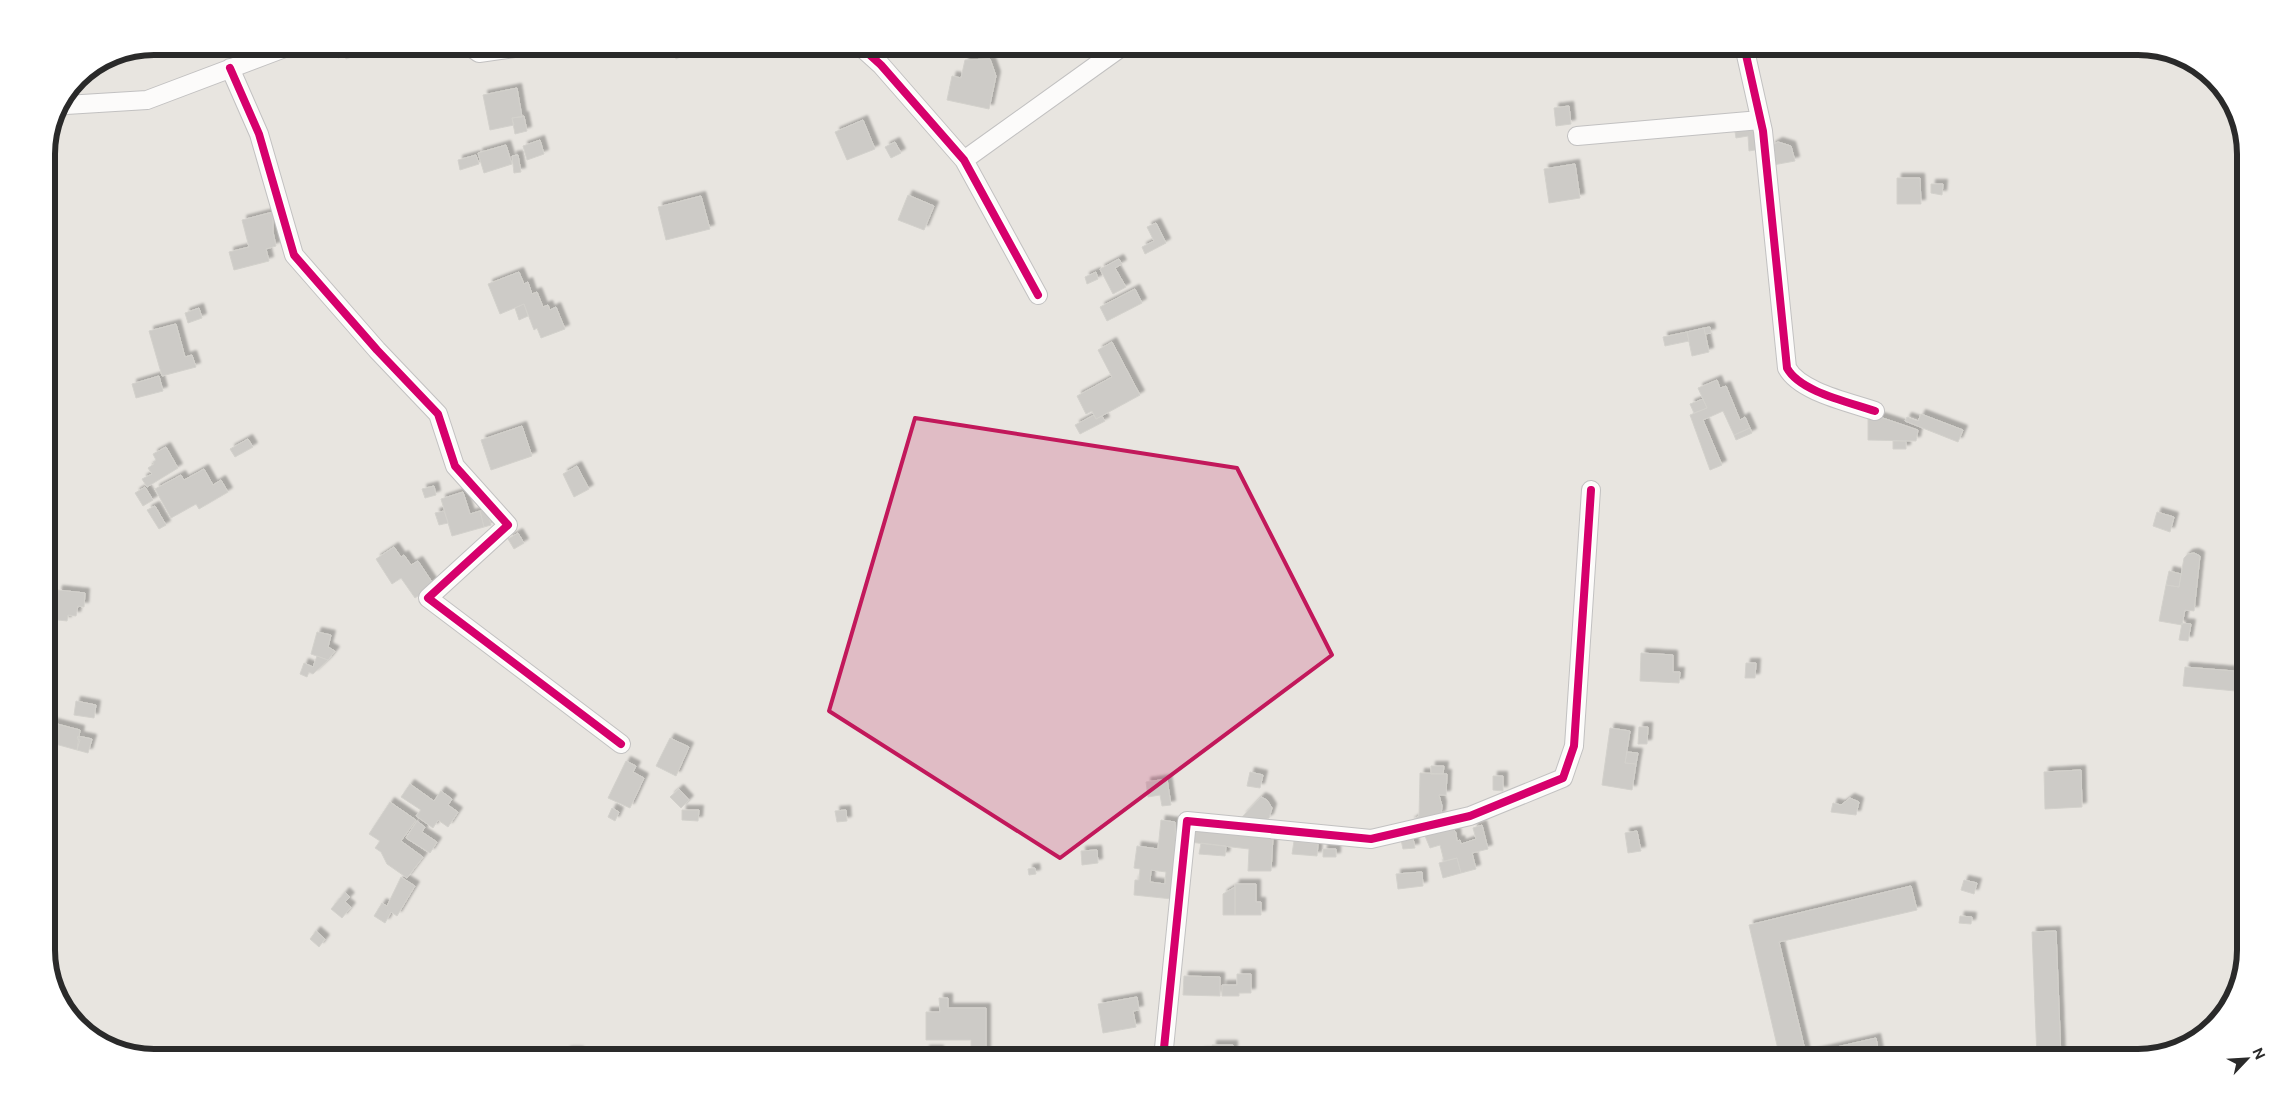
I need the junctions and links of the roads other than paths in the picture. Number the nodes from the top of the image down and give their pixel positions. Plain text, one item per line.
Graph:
1 (265, 55) edge
2 (870, 55) edge
3 (1110, 55) edge
4 (1746, 55) edge
5 (230, 68) junction
6 (69, 104) edge
7 (1760, 120) junction
8 (1577, 136) dead end
9 (964, 160) junction
10 (1038, 296) dead end
11 (1875, 411) dead end
12 (1592, 490) dead end
13 (621, 744) dead end
14 (1164, 1049) edge

1 - 5 street
2 - 9 street
3 - 9 street
4 - 7 street
5 - 6 street
5 - 13 street
7 - 8 street
7 - 11 street
9 - 10 street
12 - 14 street

